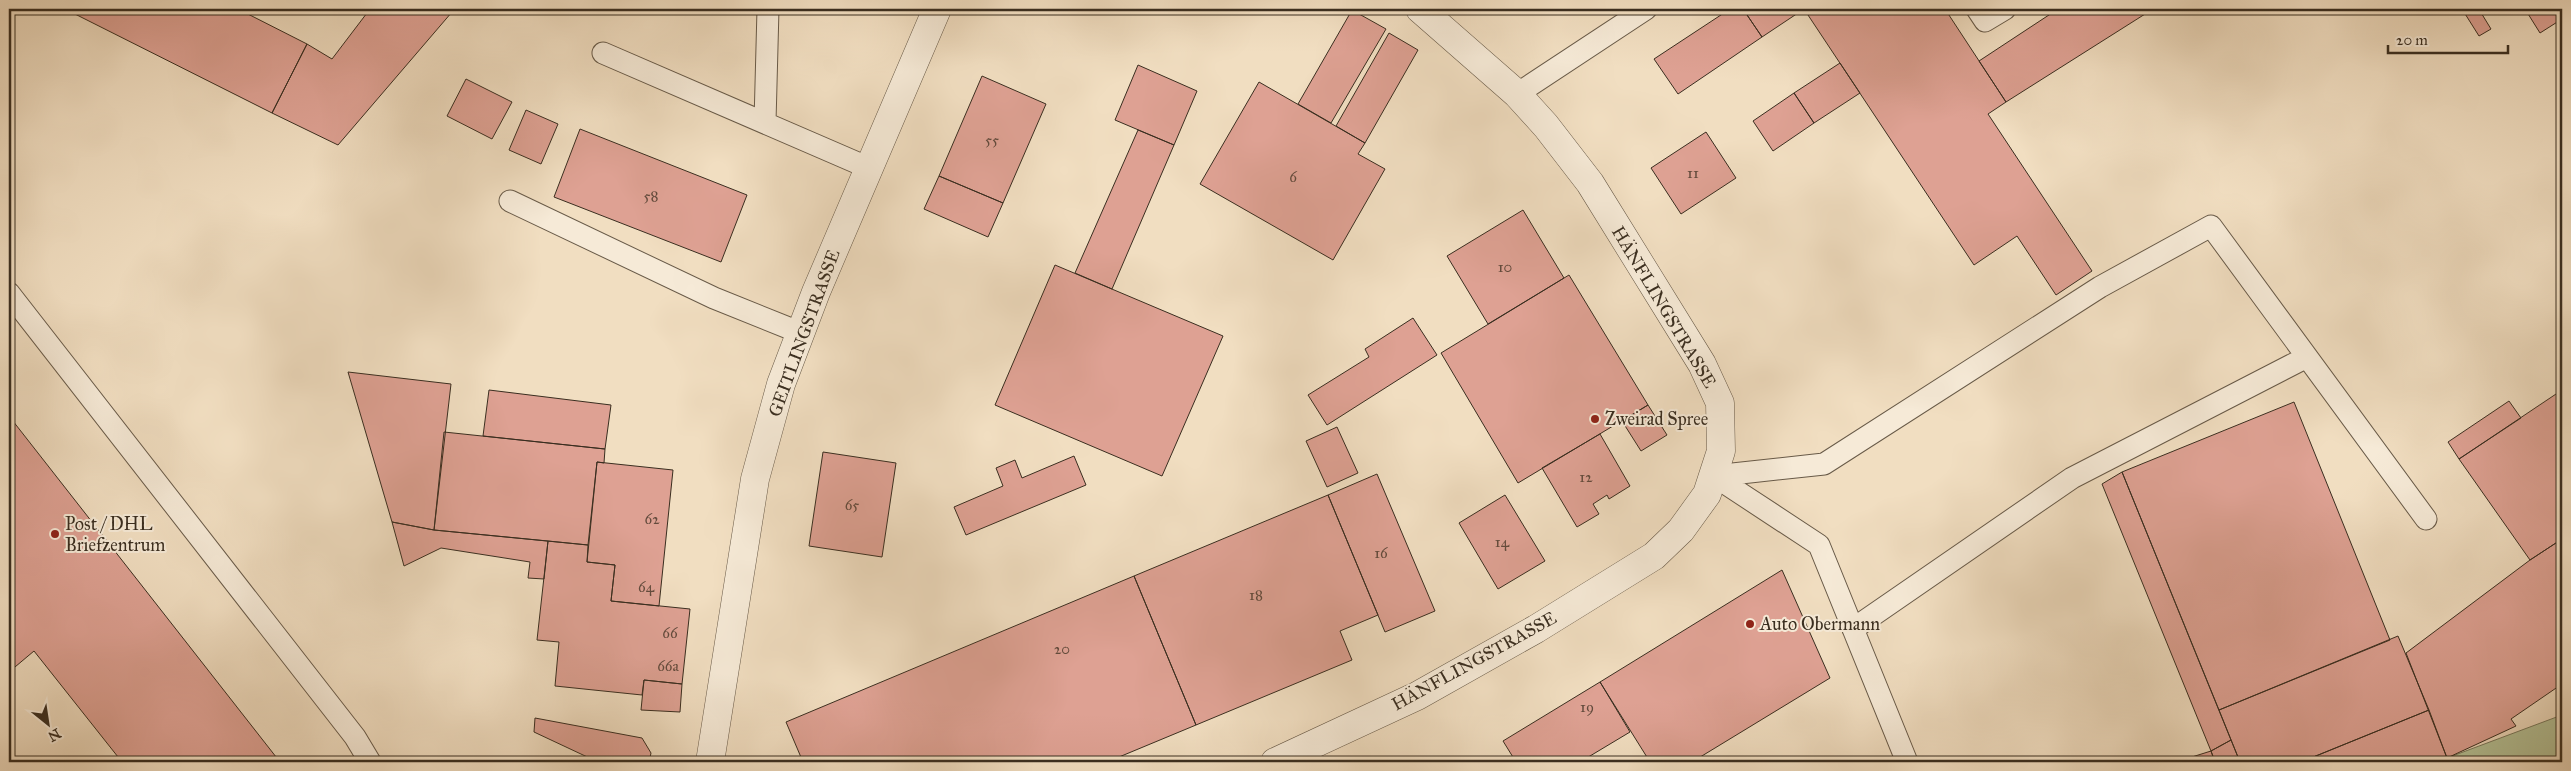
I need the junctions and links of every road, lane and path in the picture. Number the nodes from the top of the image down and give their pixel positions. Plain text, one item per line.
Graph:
1 (768, 9) edge
2 (937, 9) edge
3 (1420, 9) edge
4 (1646, 9) edge
5 (1977, 9) edge
6 (2006, 9) edge
7 (603, 53) dead end
8 (1517, 94) junction
9 (765, 122) junction
10 (869, 168) junction
11 (510, 202) dead end
12 (9, 293) edge
13 (801, 333) junction
14 (2307, 357) junction
15 (1714, 476) junction
16 (2426, 519) dead end
17 (1853, 629) junction
18 (370, 762) edge
19 (710, 762) edge
20 (1275, 762) edge
21 (1907, 762) edge

1 - 9 lane
2 - 10 street, GEITLINGSTRASSE
3 - 8 street, HÄNFLINGSTRASSE
4 - 8 lane
5 - 6 lane
7 - 9 lane
8 - 15 street, HÄNFLINGSTRASSE
9 - 10 lane
10 - 13 street, GEITLINGSTRASSE
11 - 13 lane
12 - 18 lane
13 - 19 street, GEITLINGSTRASSE
14 - 15 lane
14 - 16 lane
14 - 17 lane
15 - 17 lane
15 - 20 street, HÄNFLINGSTRASSE
17 - 21 lane

